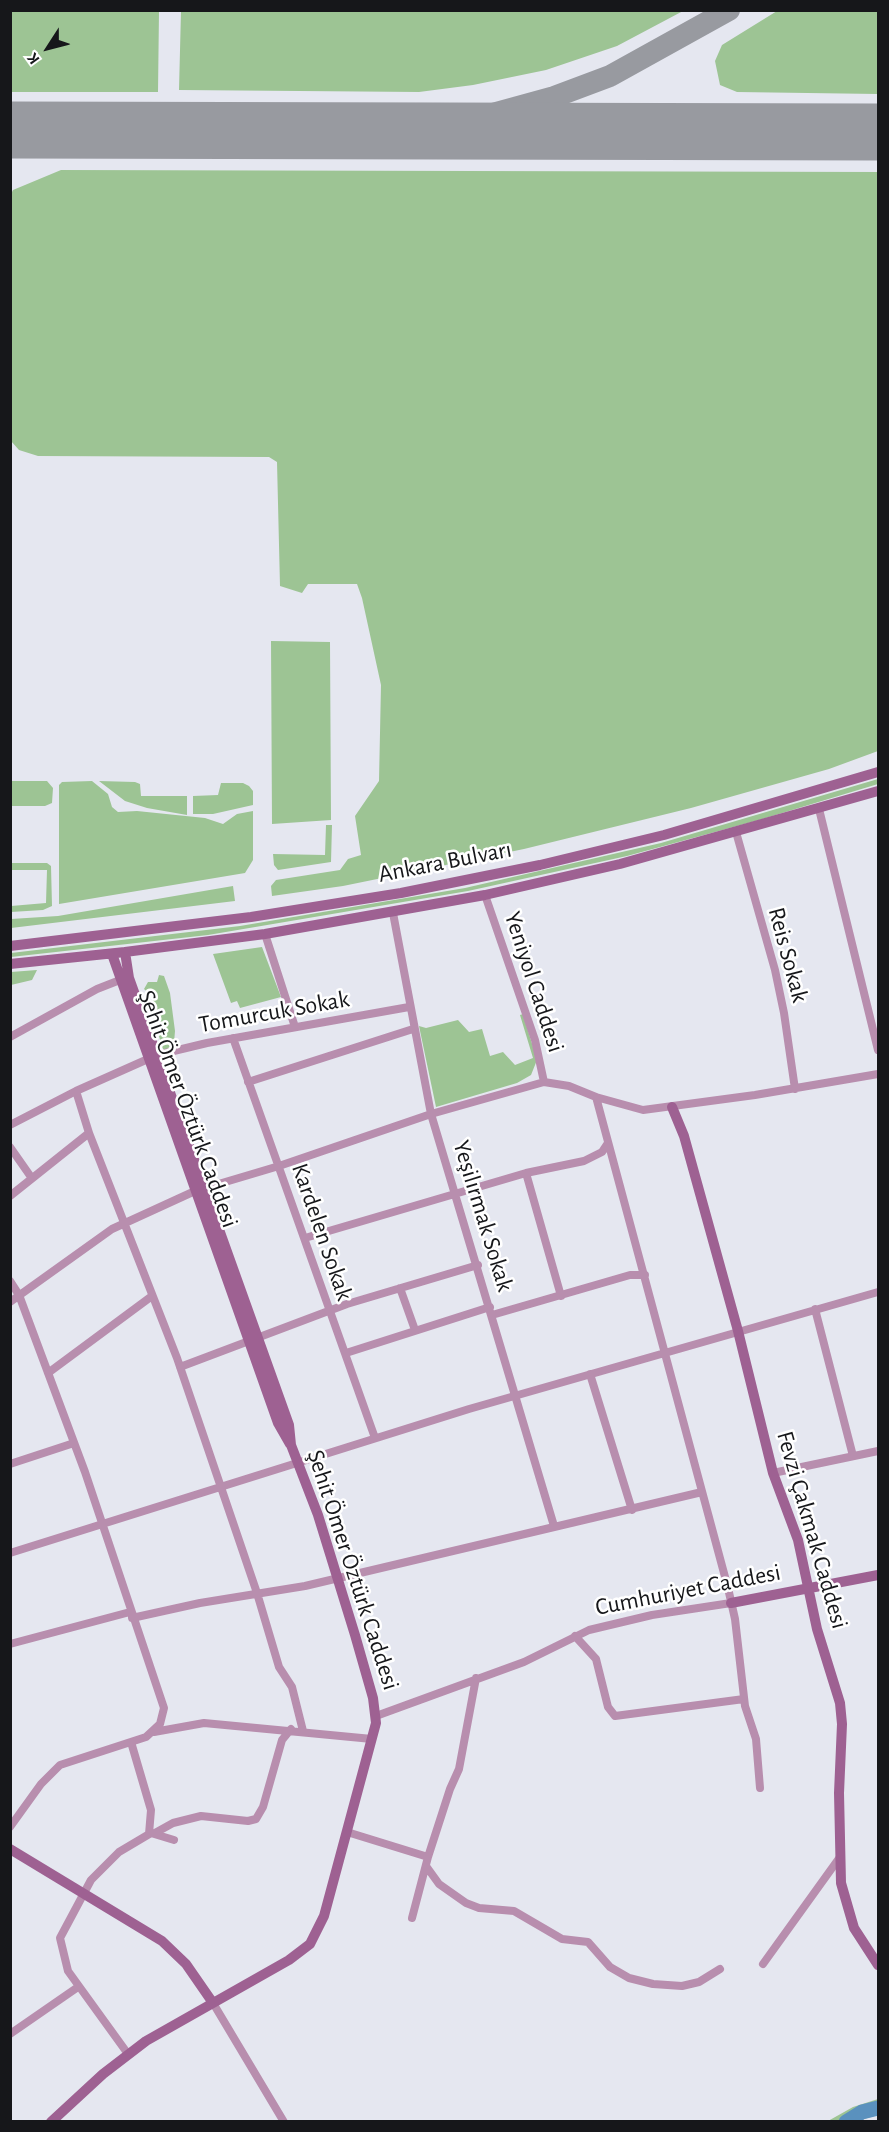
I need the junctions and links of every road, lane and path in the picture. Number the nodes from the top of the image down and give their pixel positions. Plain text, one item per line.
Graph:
1 (879, 772) edge
2 (879, 791) edge
3 (819, 809) junction
4 (736, 832) junction
5 (485, 895) junction
6 (393, 913) junction
7 (265, 934) junction
8 (10, 946) edge
9 (125, 952) junction
10 (112, 954) junction
11 (10, 964) edge
12 (120, 980) junction
13 (409, 1007) junction
14 (295, 1027) junction
15 (413, 1029) junction
16 (10, 1037) edge
17 (233, 1038) junction
18 (879, 1050) edge
19 (152, 1057) junction
20 (879, 1074) edge
21 (248, 1082) junction
22 (544, 1082) junction
23 (795, 1089) junction
24 (76, 1091) junction
25 (596, 1097) junction
26 (672, 1107) junction
27 (431, 1114) junction
28 (10, 1125) edge
29 (89, 1133) junction
30 (608, 1143) junction
31 (10, 1147) edge
32 (279, 1166) junction
33 (525, 1173) junction
34 (31, 1178) junction
35 (199, 1190) junction
36 (456, 1193) junction
37 (10, 1196) edge
38 (124, 1223) junction
39 (305, 1238) junction
40 (478, 1265) junction
41 (645, 1275) junction
42 (10, 1281) edge
43 (400, 1288) junction
44 (879, 1292) edge
45 (19, 1295) junction
46 (152, 1296) junction
47 (561, 1296) junction
48 (10, 1302) edge
49 (815, 1309) junction
50 (491, 1311) junction
51 (329, 1312) junction
52 (415, 1330) junction
53 (738, 1331) junction
54 (253, 1340) junction
55 (665, 1352) junction
56 (346, 1353) junction
57 (180, 1367) junction
58 (48, 1373) junction
59 (590, 1374) junction
60 (516, 1395) junction
61 (375, 1438) junction
62 (74, 1443) junction
63 (879, 1451) edge
64 (853, 1456) junction
65 (296, 1461) junction
66 (10, 1464) edge
67 (773, 1473) junction
68 (220, 1486) junction
69 (702, 1492) junction
70 (632, 1510) junction
71 (101, 1523) junction
72 (554, 1526) junction
73 (10, 1553) edge
74 (879, 1575) edge
75 (337, 1578) junction
76 (808, 1589) junction
77 (257, 1593) junction
78 (731, 1603) junction
79 (131, 1615) junction
80 (575, 1636) junction
81 (10, 1644) edge
82 (476, 1678) junction
83 (744, 1699) junction
84 (376, 1716) junction
85 (291, 1730) junction
86 (303, 1731) junction
87 (154, 1732) junction
88 (372, 1739) junction
89 (131, 1742) junction
90 (760, 1788) dead end
91 (10, 1827) edge
92 (347, 1832) junction
93 (152, 1833) junction
94 (174, 1840) dead end
95 (10, 1849) edge
96 (841, 1856) junction
97 (428, 1857) junction
98 (426, 1866) junction
99 (84, 1891) junction
100 (412, 1918) dead end
101 (763, 1964) dead end
102 (879, 1965) edge
103 (720, 1969) dead end
104 (78, 1987) junction
105 (213, 2003) junction
106 (10, 2034) edge
107 (128, 2054) junction
108 (51, 2121) edge
109 (284, 2121) edge

1 - 8 street, Ankara Bulvarı
2 - 3 street, Ankara Bulvarı
3 - 4 street, Ankara Bulvarı
3 - 18 street
4 - 5 street, Ankara Bulvarı
4 - 23 street, Reis Sokak
5 - 6 street, Ankara Bulvarı
5 - 22 street, Yeniyol Caddesi
6 - 7 street, Ankara Bulvarı
6 - 13 street, Yeşilırmak Sokak
7 - 9 street, Ankara Bulvarı
7 - 14 street
9 - 10 street, Ankara Bulvarı
9 - 19 street, Şehit Ömer Öztürk Caddesi
10 - 11 street, Ankara Bulvarı
10 - 12 street, Şehit Ömer Öztürk Caddesi
12 - 16 street
12 - 19 street, Şehit Ömer Öztürk Caddesi
13 - 14 street, Tomurcuk Sokak
13 - 15 street, Yeşilırmak Sokak
14 - 17 street, Tomurcuk Sokak
15 - 21 street
15 - 27 street, Yeşilırmak Sokak
17 - 19 street, Tomurcuk Sokak
17 - 21 street, Kardelen Sokak
19 - 24 street, Tomurcuk Sokak
19 - 35 street, Şehit Ömer Öztürk Caddesi
20 - 23 street
21 - 32 street, Kardelen Sokak
22 - 25 street
22 - 27 street
23 - 26 street
24 - 28 street, Tomurcuk Sokak
24 - 29 street
25 - 26 street
25 - 30 street
26 - 53 street, Fevzi Çakmak Caddesi
27 - 32 street
27 - 36 street, Yeşilırmak Sokak
29 - 34 street
29 - 38 street
30 - 33 street
30 - 41 street
31 - 34 street
32 - 35 street
32 - 39 street, Kardelen Sokak
33 - 36 street
33 - 47 street
34 - 37 street
35 - 38 street
35 - 54 street, Şehit Ömer Öztürk Caddesi
36 - 39 street
36 - 40 street, Yeşilırmak Sokak
38 - 45 street
38 - 46 street
39 - 51 street, Kardelen Sokak
40 - 43 street
40 - 50 street, Yeşilırmak Sokak
41 - 47 street
41 - 55 street
42 - 45 street
43 - 51 street
43 - 52 street
44 - 49 street
45 - 48 street
45 - 58 street
46 - 57 street
46 - 58 street
47 - 50 street
49 - 53 street
49 - 64 street
50 - 52 street
50 - 60 street, Yeşilırmak Sokak
51 - 54 street
51 - 56 street, Kardelen Sokak
52 - 56 street
53 - 55 street
53 - 67 street, Fevzi Çakmak Caddesi
54 - 57 street
54 - 65 street, Şehit Ömer Öztürk Caddesi
55 - 59 street
55 - 69 street
56 - 61 street, Kardelen Sokak
57 - 68 street
58 - 62 street
59 - 60 street
59 - 70 street
60 - 61 street
60 - 72 street, Yeşilırmak Sokak
61 - 65 street
62 - 66 street
62 - 71 street
63 - 64 street
64 - 67 street
65 - 68 street
65 - 75 street, Şehit Ömer Öztürk Caddesi
67 - 76 street, Fevzi Çakmak Caddesi
68 - 71 street
68 - 77 street
69 - 70 street
69 - 78 street
70 - 72 street
71 - 73 street
71 - 79 street
72 - 75 street
74 - 76 street, Cumhuriyet Caddesi
75 - 77 street
75 - 84 street, Şehit Ömer Öztürk Caddesi
76 - 78 street, Cumhuriyet Caddesi
76 - 96 street, Fevzi Çakmak Caddesi
77 - 79 street
77 - 86 street
78 - 80 street, Cumhuriyet Caddesi
78 - 83 street
79 - 81 street
79 - 87 street
80 - 82 street, Cumhuriyet Caddesi
80 - 83 street
82 - 84 street, Cumhuriyet Caddesi
82 - 97 street
83 - 90 street
84 - 88 street, Şehit Ömer Öztürk Caddesi
85 - 86 street
85 - 87 street
85 - 93 street
86 - 88 street
87 - 89 street
88 - 92 street, Şehit Ömer Öztürk Caddesi
89 - 91 street
89 - 93 street
92 - 97 street
92 - 105 street, Şehit Ömer Öztürk Caddesi
93 - 94 street
93 - 99 street
95 - 99 street
96 - 101 street
96 - 102 street, Fevzi Çakmak Caddesi
97 - 98 street
98 - 100 street
98 - 103 street
99 - 104 street
99 - 105 street
104 - 106 street
104 - 107 street
105 - 107 street, Şehit Ömer Öztürk Caddesi
105 - 109 street
107 - 108 street, Şehit Ömer Öztürk Caddesi

